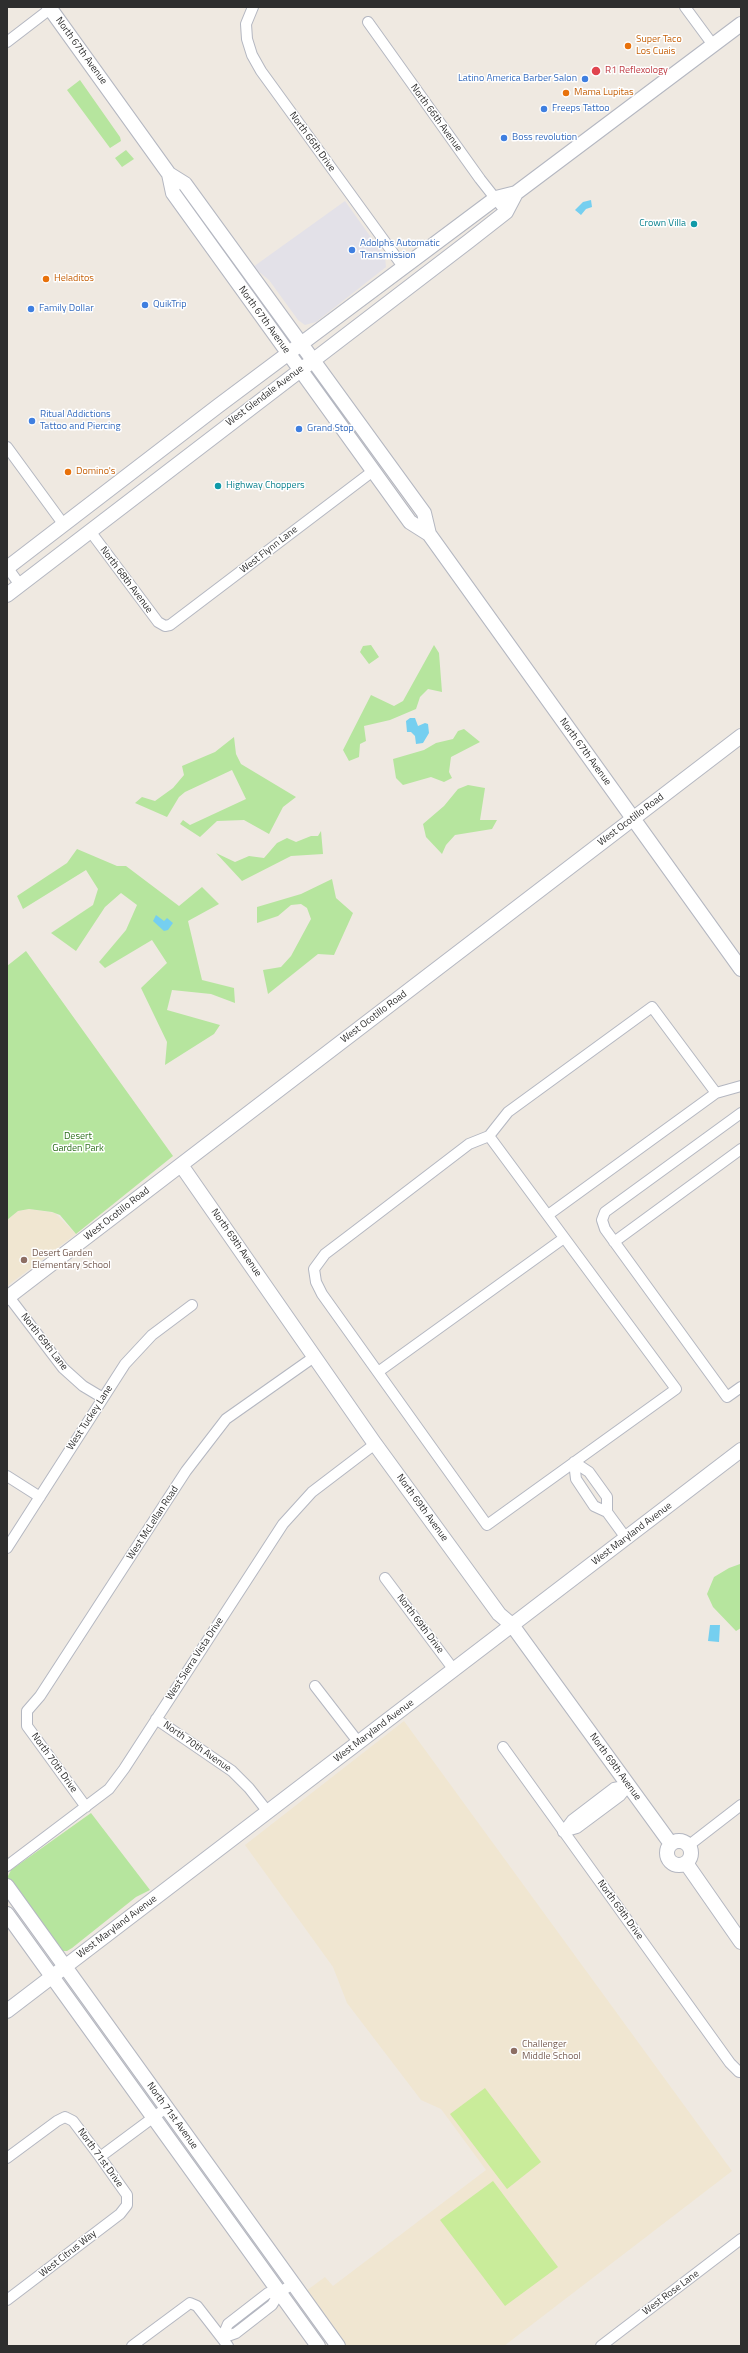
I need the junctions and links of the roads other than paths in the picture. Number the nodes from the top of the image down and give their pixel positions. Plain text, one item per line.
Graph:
1 (253, 7) edge
2 (685, 7) edge
3 (49, 8) edge
4 (368, 22) dead end
5 (741, 24) edge
6 (7, 42) edge
7 (713, 45) junction
8 (169, 174) junction
9 (516, 193) junction
10 (496, 198) junction
11 (506, 212) junction
12 (404, 268) junction
13 (301, 344) junction
14 (288, 354) junction
15 (313, 360) junction
16 (300, 370) junction
17 (7, 447) edge
18 (373, 471) junction
19 (124, 479) junction
20 (64, 525) junction
21 (90, 531) junction
22 (429, 534) junction
23 (7, 568) edge
24 (20, 585) junction
25 (7, 595) edge
26 (164, 626) joint
27 (741, 736) edge
28 (632, 818) junction
29 (741, 969) edge
30 (740, 1084) edge
31 (716, 1093) junction
32 (741, 1113) edge
33 (489, 1136) junction
34 (741, 1149) edge
35 (181, 1165) junction
36 (548, 1216) junction
37 (564, 1238) junction
38 (614, 1242) junction
39 (8, 1298) edge
40 (192, 1305) dead end
41 (314, 1357) junction
42 (378, 1372) junction
43 (741, 1387) edge
44 (103, 1398) junction
45 (375, 1444) junction
46 (741, 1450) edge
47 (574, 1462) junction
48 (7, 1476) edge
49 (40, 1497) junction
50 (607, 1512) junction
51 (626, 1538) junction
52 (7, 1548) edge
53 (385, 1578) dead end
54 (512, 1626) junction
55 (454, 1670) junction
56 (315, 1686) dead end
57 (25, 1718) joint
58 (156, 1719) junction
59 (359, 1743) junction
60 (503, 1747) dead end
61 (629, 1785) junction
62 (741, 1805) edge
63 (86, 1807) junction
64 (268, 1812) junction
65 (563, 1832) junction
66 (671, 1844) junction
67 (688, 1846) junction
68 (686, 1863) junction
69 (7, 1866) edge
70 (7, 1886) edge
71 (7, 1914) edge
72 (741, 1942) edge
73 (64, 1967) junction
74 (52, 1976) junction
75 (7, 2011) edge
76 (740, 2072) edge
77 (166, 2108) junction
78 (154, 2117) junction
79 (100, 2157) junction
80 (7, 2158) edge
81 (127, 2205) joint
82 (741, 2239) edge
83 (293, 2284) junction
84 (280, 2292) junction
85 (7, 2300) edge
86 (224, 2342) edge
87 (132, 2346) edge
88 (318, 2346) edge
89 (338, 2346) edge
90 (601, 2346) edge

1 - 12 street, North 66th Drive
2 - 7 street
3 - 6 street
3 - 8 street, North 67th Avenue
4 - 10 street, North 66th Avenue
5 - 7 street, West Glendale Avenue
7 - 9 street, West Glendale Avenue
8 - 13 street, North 67th Avenue
8 - 14 street, North 67th Avenue
9 - 10 street, West Glendale Avenue
9 - 11 street, West Glendale Avenue
10 - 11 street, North 66th Avenue
10 - 12 street, West Glendale Avenue
11 - 15 street, West Glendale Avenue
12 - 13 street, West Glendale Avenue
13 - 14 street, West Glendale Avenue
13 - 15 street, North 67th Avenue
14 - 16 street, North 67th Avenue
14 - 19 street, West Glendale Avenue
15 - 16 street, West Glendale Avenue
15 - 22 street, North 67th Avenue
16 - 18 street, North 67th Avenue
16 - 21 street, West Glendale Avenue
17 - 20 street
18 - 22 street, North 67th Avenue
18 - 26 street, West Flynn Lane
19 - 20 street, West Glendale Avenue
19 - 21 street
20 - 23 street, West Glendale Avenue
21 - 24 street, West Glendale Avenue
21 - 26 street, North 68th Avenue
22 - 28 street, North 67th Avenue
23 - 24 street
24 - 25 street, West Glendale Avenue
27 - 28 street, West Ocotillo Road
28 - 29 street, North 67th Avenue
28 - 35 street, West Ocotillo Road
30 - 31 street
31 - 33 street
31 - 36 street
32 - 38 street
33 - 36 street
33 - 42 street
34 - 38 street
35 - 39 street, West Ocotillo Road
35 - 41 street, North 69th Avenue
36 - 37 street
37 - 42 street
37 - 47 street
38 - 43 street
39 - 44 street, North 69th Lane
40 - 44 street, West Tuckey Lane
41 - 45 street, North 69th Avenue
41 - 57 street, West McLellan Road
42 - 47 street
44 - 49 street, West Tuckey Lane
45 - 54 street, North 69th Avenue
45 - 58 street, West Sierra Vista Drive
46 - 51 street, West Maryland Avenue
47 - 50 street
47 - 50 street
48 - 49 street
49 - 52 street, West Tuckey Lane
50 - 51 street
51 - 54 street, West Maryland Avenue
53 - 55 street, North 69th Drive
54 - 55 street, West Maryland Avenue
54 - 61 street, North 69th Avenue
55 - 59 street, West Maryland Avenue
56 - 59 street
57 - 63 street, North 70th Drive
58 - 63 street, West Sierra Vista Drive
58 - 64 street, North 70th Avenue
59 - 64 street, West Maryland Avenue
60 - 65 street, North 69th Drive
61 - 65 street
61 - 66 street, North 69th Avenue
62 - 67 street
63 - 69 street, West Sierra Vista Drive
64 - 73 street, West Maryland Avenue
65 - 76 street, North 69th Drive
66 - 67 street
66 - 68 street
67 - 68 street
68 - 72 street
70 - 73 street, North 71st Avenue
71 - 74 street, North 71st Avenue
73 - 74 street, West Maryland Avenue
73 - 77 street, North 71st Avenue
74 - 75 street, West Maryland Avenue
74 - 78 street, North 71st Avenue
77 - 78 street
77 - 83 street, North 71st Avenue
78 - 79 street
78 - 84 street, North 71st Avenue
79 - 80 street, North 71st Drive
79 - 81 street, North 71st Drive
81 - 85 street, West Citrus Way
82 - 90 street, West Rose Lane
83 - 84 street
83 - 89 street, North 71st Avenue
84 - 86 street
84 - 88 street, North 71st Avenue
86 - 87 street

